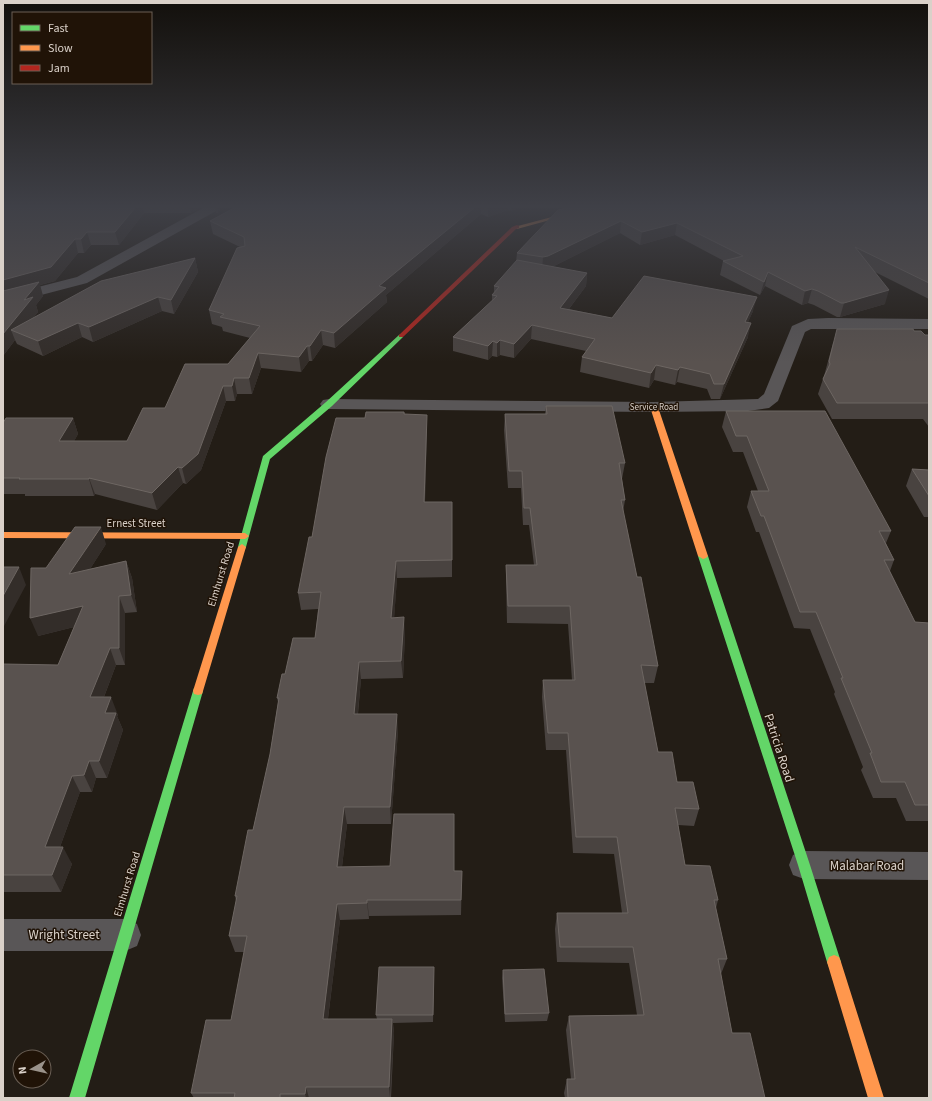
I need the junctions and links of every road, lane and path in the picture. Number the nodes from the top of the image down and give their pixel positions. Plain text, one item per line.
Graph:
1 (119, 259) edge
2 (481, 259) edge
3 (3, 301) edge
4 (929, 324) edge
5 (328, 404) junction
6 (654, 408) junction
7 (3, 536) edge
8 (245, 536) junction
9 (804, 865) junction
10 (929, 866) edge
11 (3, 935) edge
12 (125, 935) junction
13 (77, 1098) edge
14 (876, 1098) edge

1 - 3 street
2 - 5 street, Elmhurst Road
4 - 6 street, Service Road
5 - 6 street, Service Road
5 - 8 street, Elmhurst Road
6 - 9 street, Patricia Road
7 - 8 street, Ernest Street
8 - 12 street, Elmhurst Road
9 - 10 street, Malabar Road
9 - 14 street, Patricia Road
11 - 12 street, Wright Street
12 - 13 street, Elmhurst Road

